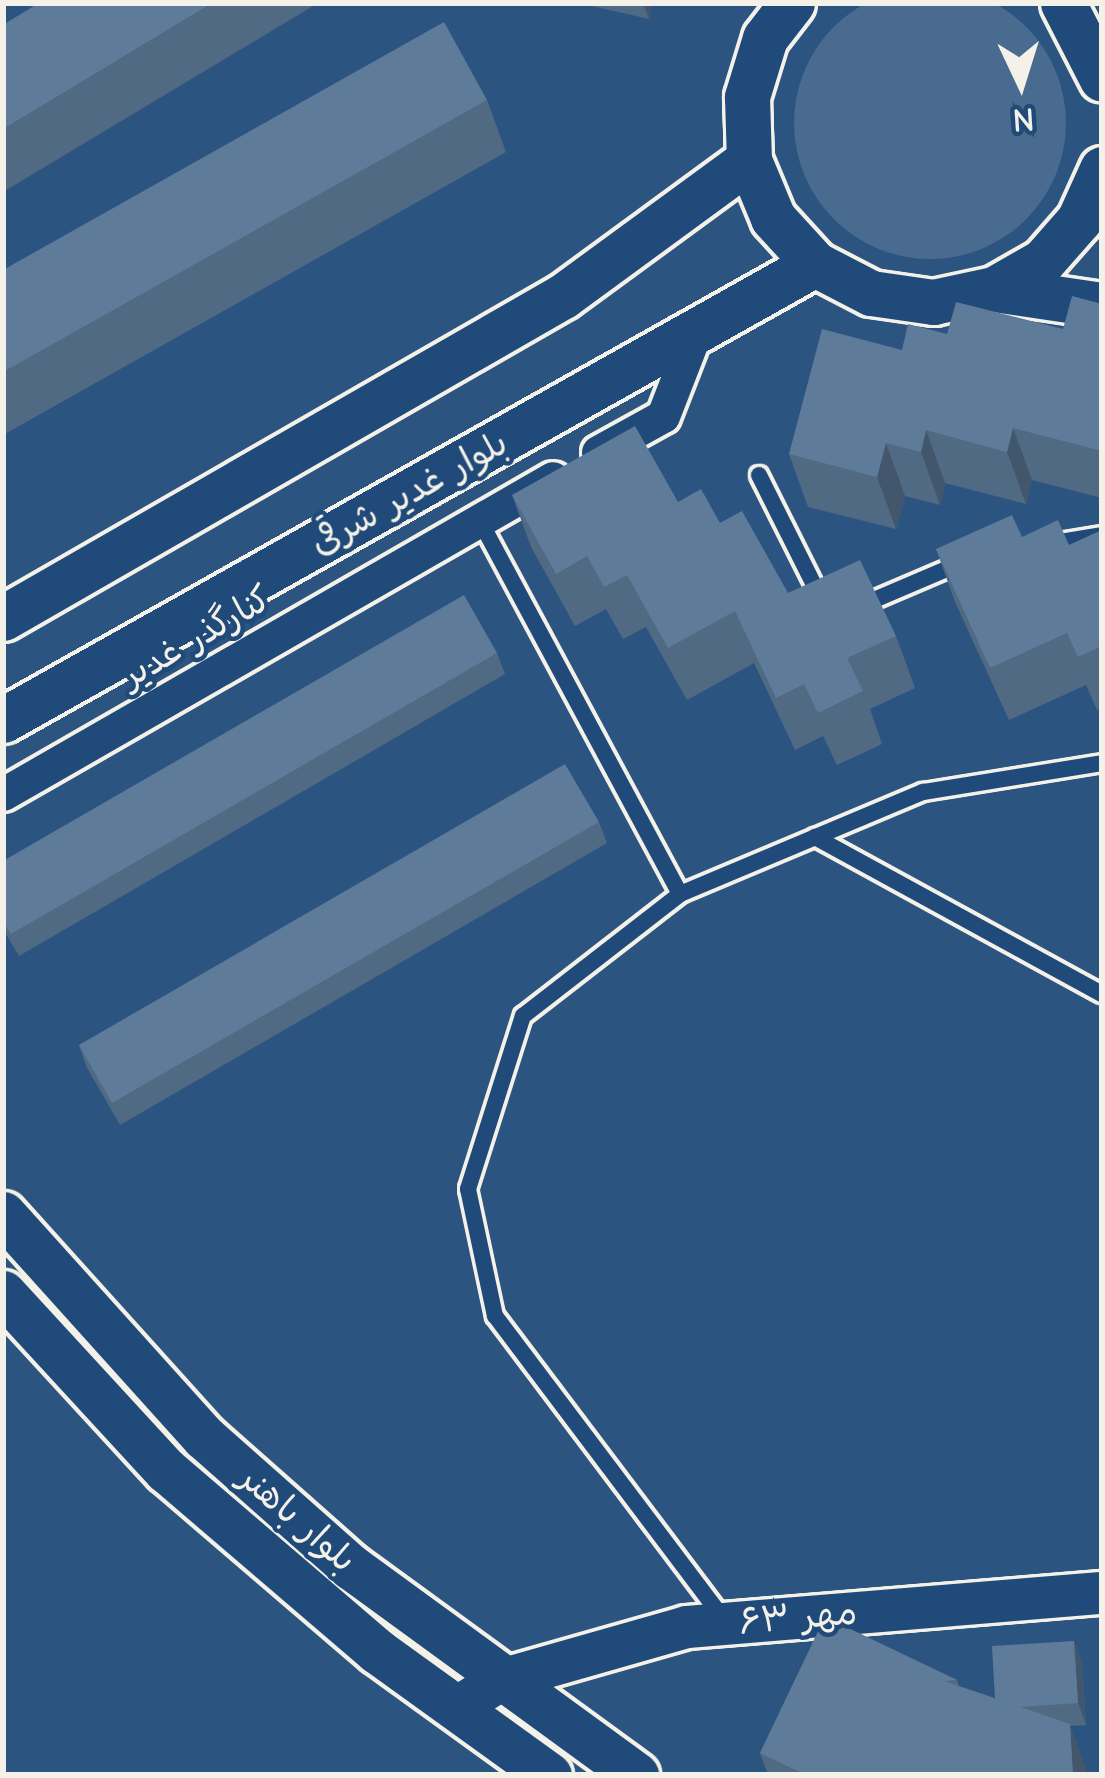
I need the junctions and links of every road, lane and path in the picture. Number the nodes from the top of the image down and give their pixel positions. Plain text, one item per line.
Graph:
1 (792, 3) edge
2 (1063, 3) edge
3 (1100, 66) edge
4 (749, 160) junction
5 (1102, 169) edge
6 (815, 264) junction
7 (994, 290) junction
8 (1102, 305) edge
9 (696, 331) junction
10 (759, 475) dead end
11 (479, 519) junction
12 (1102, 535) edge
13 (1022, 548) edge
14 (982, 554) edge
15 (3, 618) edge
16 (3, 720) edge
17 (1102, 763) edge
18 (3, 794) edge
19 (815, 838) junction
20 (680, 894) junction
21 (1102, 994) edge
22 (3, 1214) edge
23 (3, 1293) edge
24 (1102, 1593) edge
25 (727, 1623) junction
26 (501, 1680) junction
27 (457, 1708) junction
28 (549, 1775) edge
29 (636, 1775) edge

1 - 4 main road
2 - 3 main road
4 - 6 main road
4 - 15 main road
5 - 7 main road
6 - 7 main road
6 - 9 main road, بلوار غدیر شرقی
7 - 8 main road
9 - 11 street, کنارگذر غدیر
9 - 16 main road, بلوار غدیر شرقی
10 - 14 lane
11 - 18 street, کنارگذر غدیر
11 - 20 lane
12 - 13 lane
17 - 19 lane
19 - 20 lane
19 - 21 lane
20 - 25 lane
22 - 26 main road, بلوار باهنر
23 - 27 main road, بلوار باهنر
24 - 25 street, مهر ۶۳
25 - 26 street, مهر ۶۳
26 - 27 street, مهر ۶۳
26 - 29 main road, بلوار باهنر
27 - 28 main road, بلوار باهنر

